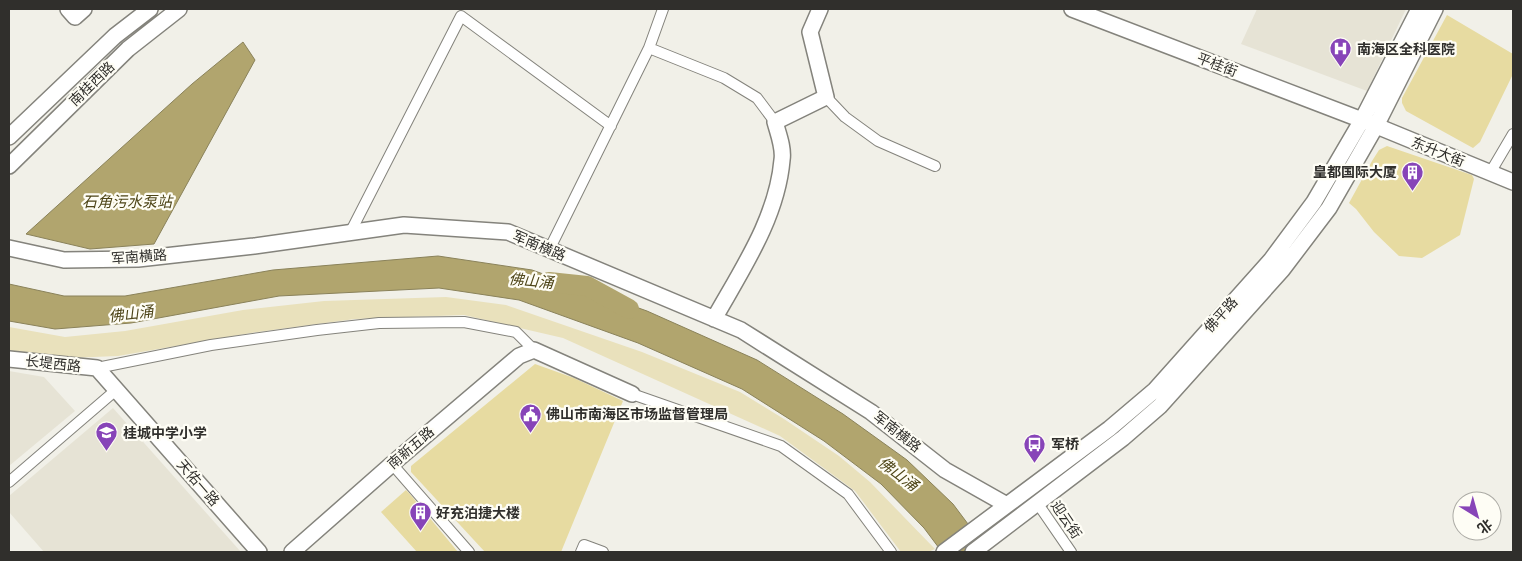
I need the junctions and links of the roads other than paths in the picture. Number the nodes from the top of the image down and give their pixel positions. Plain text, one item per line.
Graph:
1 (150, 9) edge
2 (179, 9) edge
3 (664, 9) edge
4 (820, 9) edge
5 (1072, 9) edge
6 (1419, 9) edge
7 (1435, 9) edge
8 (650, 48) junction
9 (826, 97) junction
10 (1362, 120) junction
11 (775, 122) junction
12 (610, 126) junction
13 (1376, 126) junction
14 (1513, 134) edge
15 (9, 137) edge
16 (9, 166) edge
17 (935, 166) dead end
18 (1490, 173) junction
19 (1513, 182) edge
20 (350, 233) junction
21 (9, 248) edge
22 (548, 250) junction
23 (714, 319) junction
24 (534, 350) junction
25 (9, 359) edge
26 (96, 368) junction
27 (116, 390) junction
28 (632, 394) joint
29 (392, 464) junction
30 (9, 482) edge
31 (1038, 504) junction
32 (1007, 505) junction
33 (259, 552) edge
34 (292, 552) edge
35 (469, 552) edge
36 (581, 552) edge
37 (603, 552) edge
38 (891, 552) edge
39 (944, 552) edge
40 (973, 552) edge
41 (1071, 552) edge

1 - 15 street, 南桂西路
2 - 16 street, 南桂西路
3 - 8 street
4 - 9 street
5 - 10 street, 平桂街
6 - 10 street, 佛平路
7 - 13 street, 佛平路
8 - 11 street
8 - 12 street
9 - 11 street
9 - 17 street
10 - 13 street, 东升大街
10 - 32 street, 佛平路
11 - 23 street
12 - 20 street
12 - 22 street
13 - 18 street, 东升大街
13 - 31 street, 佛平路
14 - 18 street
18 - 19 street, 东升大街
20 - 21 street, 军南横路
20 - 22 street, 军南横路
22 - 23 street, 军南横路
23 - 32 street, 军南横路
24 - 26 street
24 - 28 street
24 - 29 street, 南新五路
25 - 26 street, 长堤西路
26 - 27 street, 天佑一路
27 - 30 street
27 - 33 street, 天佑一路
28 - 38 street
29 - 34 street, 南新五路
29 - 35 street
31 - 40 street, 佛平路
31 - 41 street, 迎云街
32 - 39 street, 佛平路
36 - 37 street

